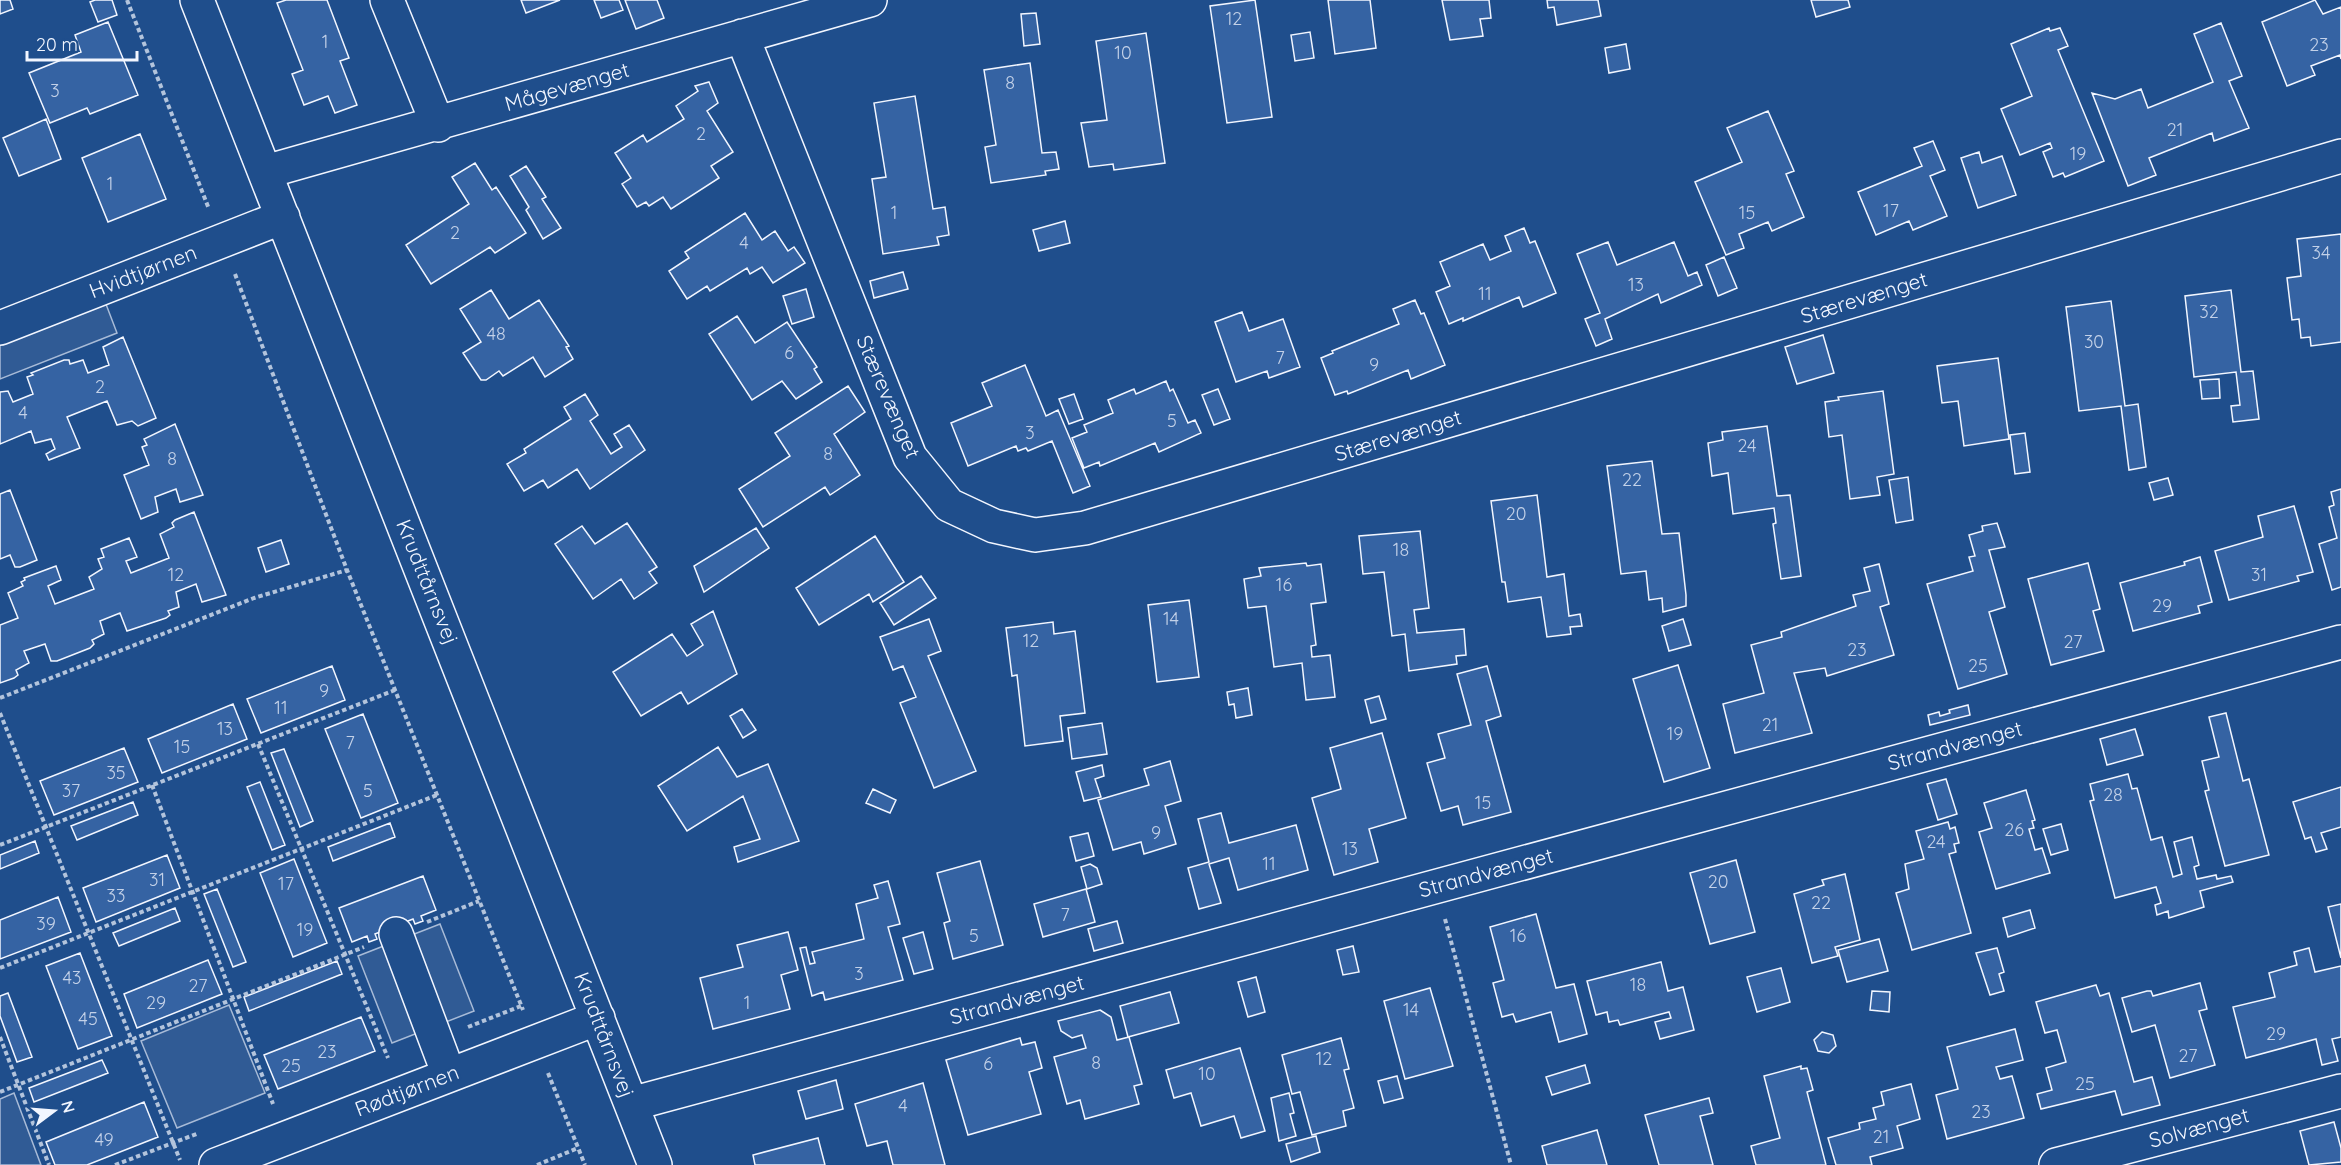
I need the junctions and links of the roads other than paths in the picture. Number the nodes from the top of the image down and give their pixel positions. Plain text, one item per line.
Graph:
1 (197, 0) edge
2 (387, 0) edge
3 (870, 0) edge
4 (742, 36) junction
5 (438, 125) junction
6 (2341, 156) edge
7 (265, 172) junction
8 (283, 217) junction
9 (1, 324) edge
10 (2341, 642) edge
11 (396, 934) road end
12 (598, 1018) junction
13 (449, 1075) junction
14 (2341, 1091) edge
15 (632, 1104) junction
16 (216, 1165) edge
17 (655, 1165) edge
18 (2056, 1165) edge

1 - 7 street, Krudttårnsvej
2 - 5 street
3 - 4 street, Mågevænget
4 - 5 street, Mågevænget
4 - 6 street, Stærevænget
5 - 7 street, Mågevænget
7 - 8 street, Krudttårnsvej
8 - 9 street, Hvidtjørnen
8 - 12 street, Krudttårnsvej
10 - 15 street, Strandvænget
11 - 13 street
12 - 13 street, Rødtjørnen
12 - 15 street, Krudttårnsvej
13 - 16 street, Rødtjørnen
14 - 18 street, Solvænget
15 - 17 street, Krudttårnsvej

